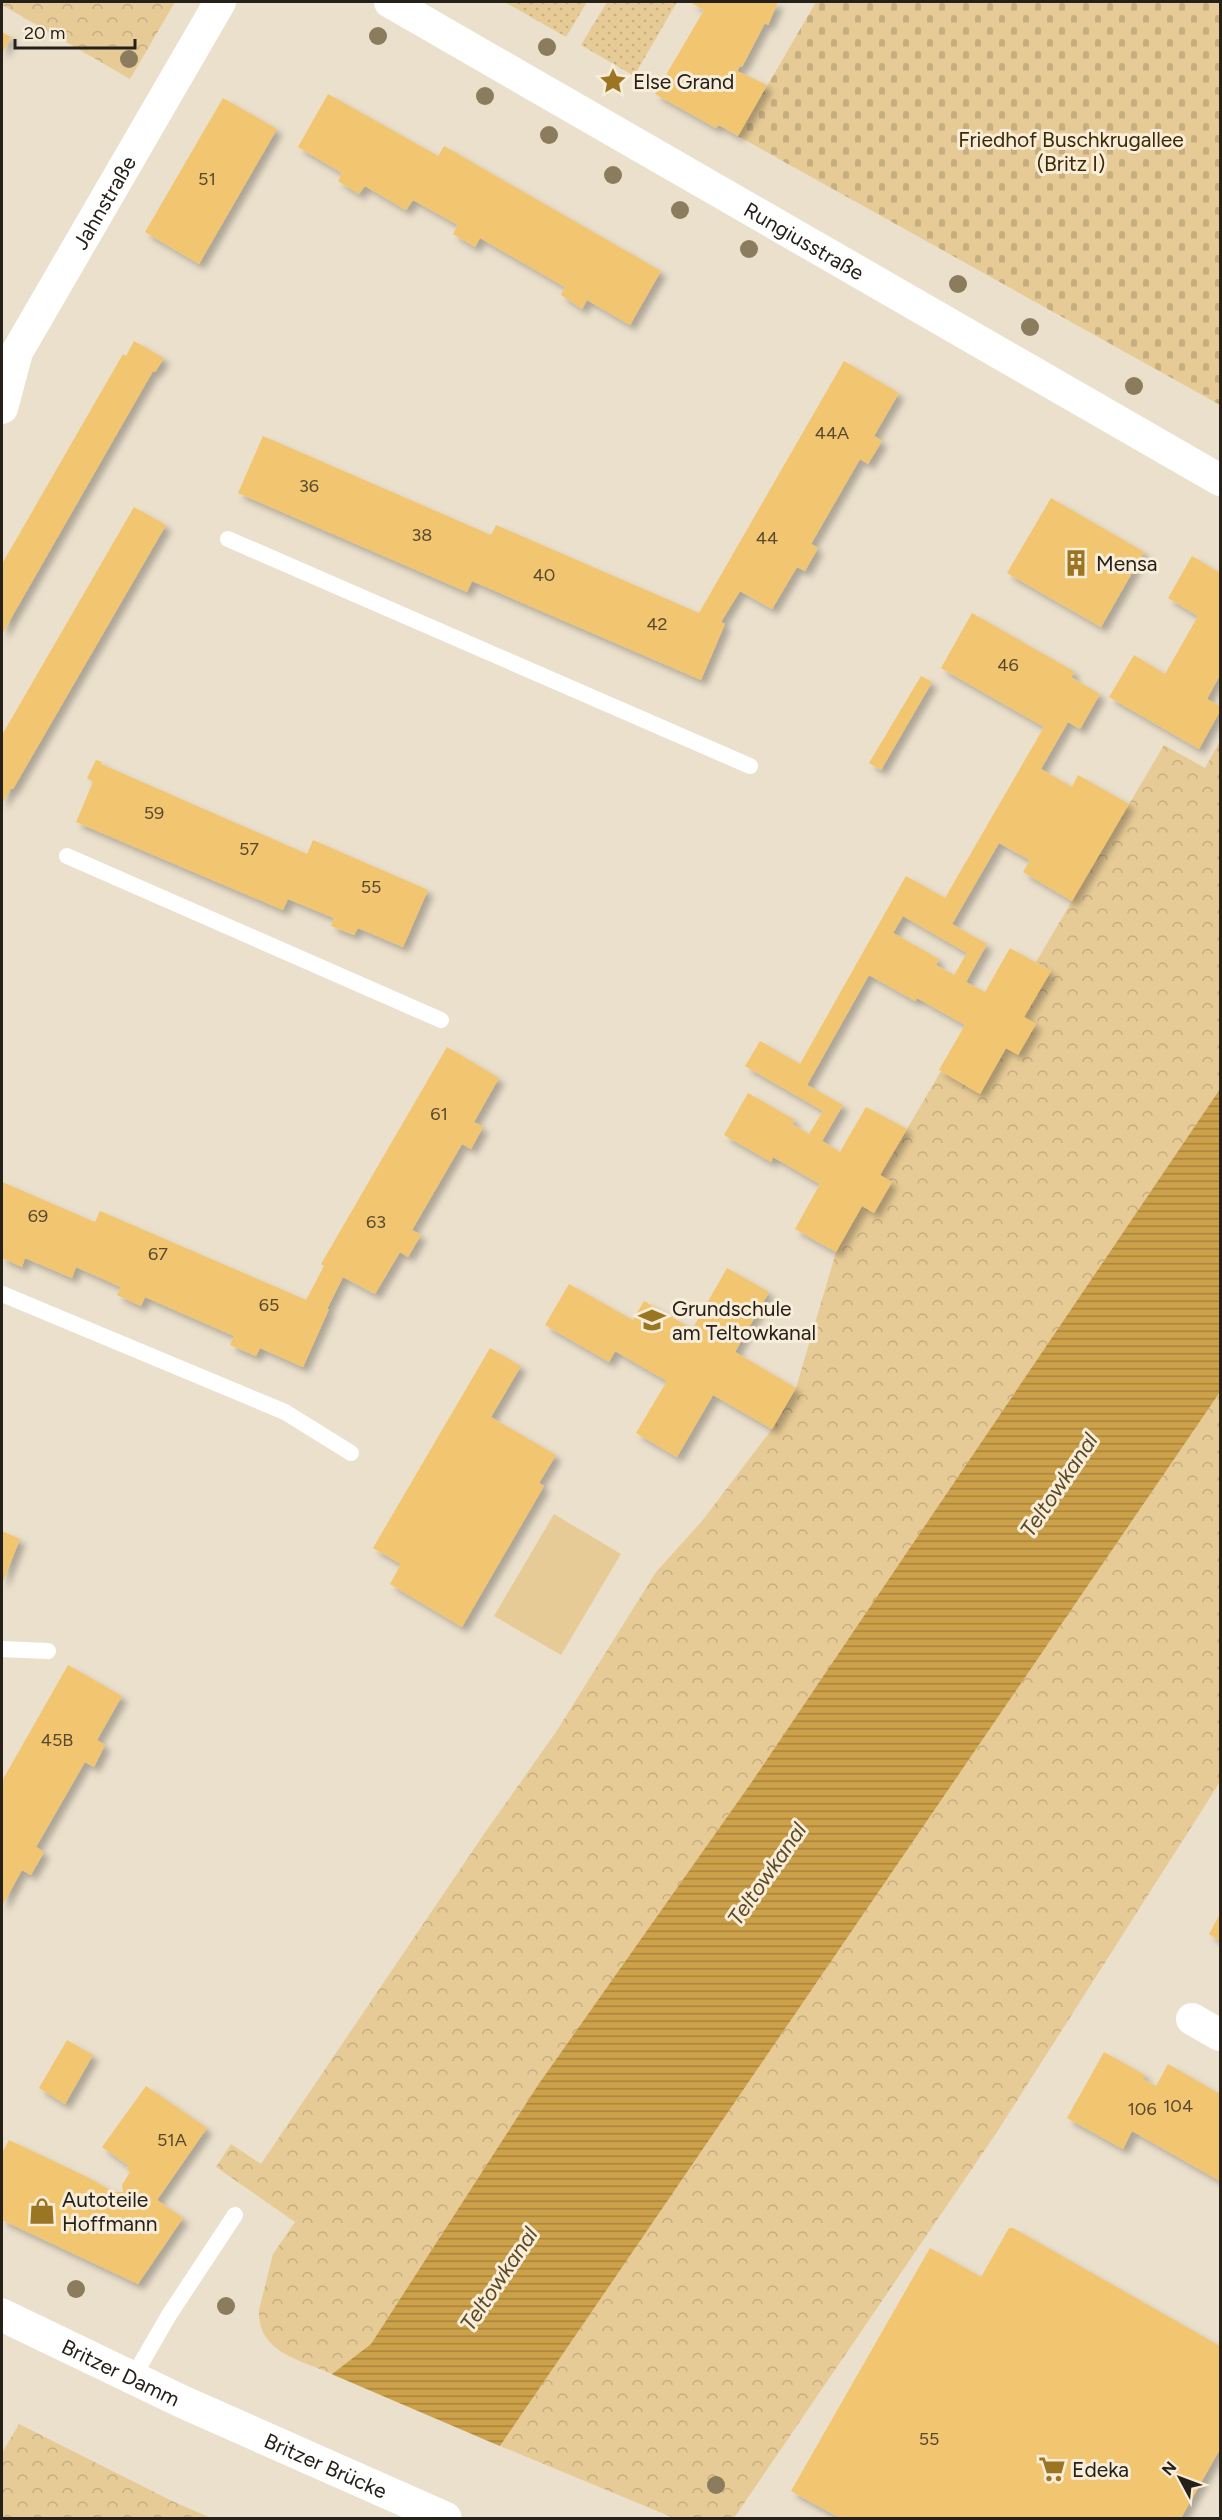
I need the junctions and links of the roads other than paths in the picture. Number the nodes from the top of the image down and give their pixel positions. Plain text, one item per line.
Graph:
1 (220, 2) edge
2 (390, 2) edge
3 (2, 408) edge
4 (1221, 480) edge
5 (228, 538) dead end
6 (750, 766) dead end
7 (67, 856) dead end
8 (441, 1020) dead end
9 (2, 1294) edge
10 (351, 1453) dead end
11 (2, 1650) edge
12 (48, 1651) dead end
13 (1192, 2019) dead end
14 (1221, 2035) edge
15 (235, 2215) dead end
16 (2, 2315) edge
17 (132, 2379) junction
18 (240, 2428) joint
19 (445, 2518) edge

1 - 3 street, Jahnstraße
2 - 4 street, Rungiusstraße
5 - 6 lane
7 - 8 lane
9 - 10 lane
11 - 12 lane
13 - 14 street
15 - 17 lane
16 - 17 main road, Britzer Damm
17 - 18 main road, Britzer Damm
18 - 19 main road, Britzer Brücke

